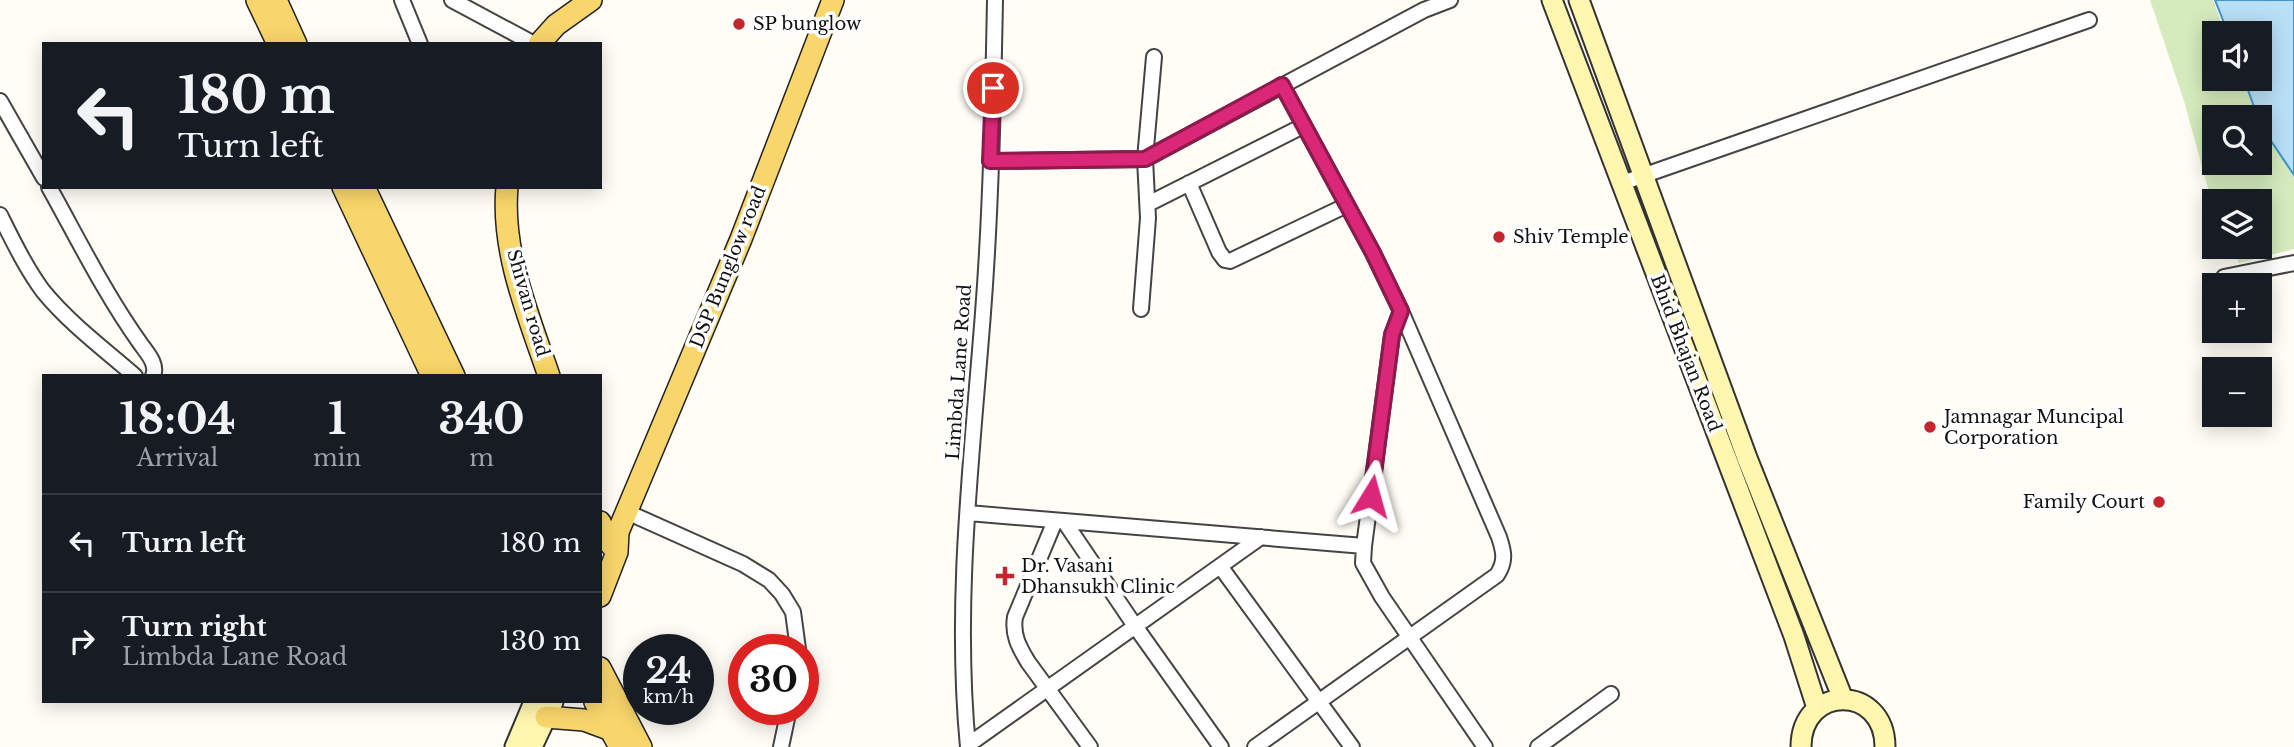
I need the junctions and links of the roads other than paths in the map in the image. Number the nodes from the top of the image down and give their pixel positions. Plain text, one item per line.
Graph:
1 (257, 0) edge
2 (276, 0) edge
3 (402, 0) edge
4 (452, 0) edge
5 (591, 0) edge
6 (833, 0) edge
7 (995, 0) edge
8 (1450, 0) edge
9 (1552, 0) edge
10 (1579, 0) edge
11 (2089, 20) dead end
12 (277, 42) edge
13 (295, 42) edge
14 (419, 42) edge
15 (532, 42) edge
16 (538, 42) edge
17 (1154, 57) dead end
18 (1282, 85) junction
19 (0, 101) edge
20 (1303, 126) junction
21 (1145, 159) junction
22 (990, 161) junction
23 (42, 174) edge
24 (1642, 176) junction
25 (1189, 183) junction
26 (1622, 183) junction
27 (50, 189) edge
28 (344, 189) edge
29 (365, 189) edge
30 (503, 193) edge
31 (1148, 204) junction
32 (1347, 205) junction
33 (0, 215) edge
34 (2294, 263) edge
35 (2247, 273) edge
36 (1141, 309) dead end
37 (1401, 311) junction
38 (133, 374) edge
39 (153, 374) edge
40 (431, 374) edge
41 (453, 374) edge
42 (548, 374) edge
43 (627, 512) junction
44 (968, 513) junction
45 (1060, 521) junction
46 (1261, 537) junction
47 (609, 540) edge
48 (1364, 546) junction
49 (1220, 566) junction
50 (602, 584) edge
51 (1135, 626) junction
52 (796, 634) edge
53 (1409, 637) junction
54 (602, 672) edge
55 (1048, 687) junction
56 (1611, 694) dead end
57 (1843, 699) junction
58 (1320, 701) junction
59 (596, 703) edge
60 (539, 705) edge
61 (1816, 708) junction
62 (786, 725) edge
63 (615, 739) edge
64 (968, 746) edge
65 (515, 747) edge
66 (532, 747) edge
67 (641, 747) edge
68 (781, 747) edge
69 (1090, 747) edge
70 (1221, 747) edge
71 (1255, 747) edge
72 (1352, 747) edge
73 (1485, 747) edge
74 (1538, 747) edge
75 (1801, 747) edge
76 (1885, 747) edge

1 - 12 main road
2 - 13 main road
3 - 14 street
4 - 15 street
5 - 16 main road
6 - 43 main road, DSP Bunglow road
7 - 22 street, Limbda Lane Road
8 - 18 street
9 - 26 main road, Bhid Bhajan Road
10 - 24 main road, Bhid Bhajan Road
11 - 24 street
17 - 21 street
18 - 20 street
18 - 21 street
19 - 23 street
20 - 25 street
20 - 32 street
21 - 22 street
21 - 31 street
22 - 44 street, Limbda Lane Road
24 - 26 street
24 - 57 main road, Bhid Bhajan Road
25 - 31 street
25 - 32 street
26 - 61 main road, Bhid Bhajan Road
27 - 39 street
28 - 40 main road
29 - 41 main road
30 - 42 main road, Shivan road
31 - 36 street
32 - 37 street
33 - 38 street
34 - 35 street
37 - 48 street
37 - 53 street
43 - 47 main road, DSP Bunglow road
43 - 52 street
44 - 45 street
44 - 64 street, Limbda Lane Road
45 - 46 street
45 - 51 street
45 - 55 street
46 - 48 street
46 - 49 street
47 - 50 main road, DSP Bunglow road
48 - 53 street
49 - 51 street
49 - 58 street
51 - 55 street
51 - 70 street
53 - 58 street
53 - 73 street
54 - 67 main road
55 - 64 street
55 - 69 street
56 - 74 street
57 - 61 main road
57 - 76 main road
58 - 71 street
58 - 72 street
59 - 63 main road
60 - 63 main road
60 - 65 main road
60 - 66 main road
61 - 75 main road
62 - 68 street

